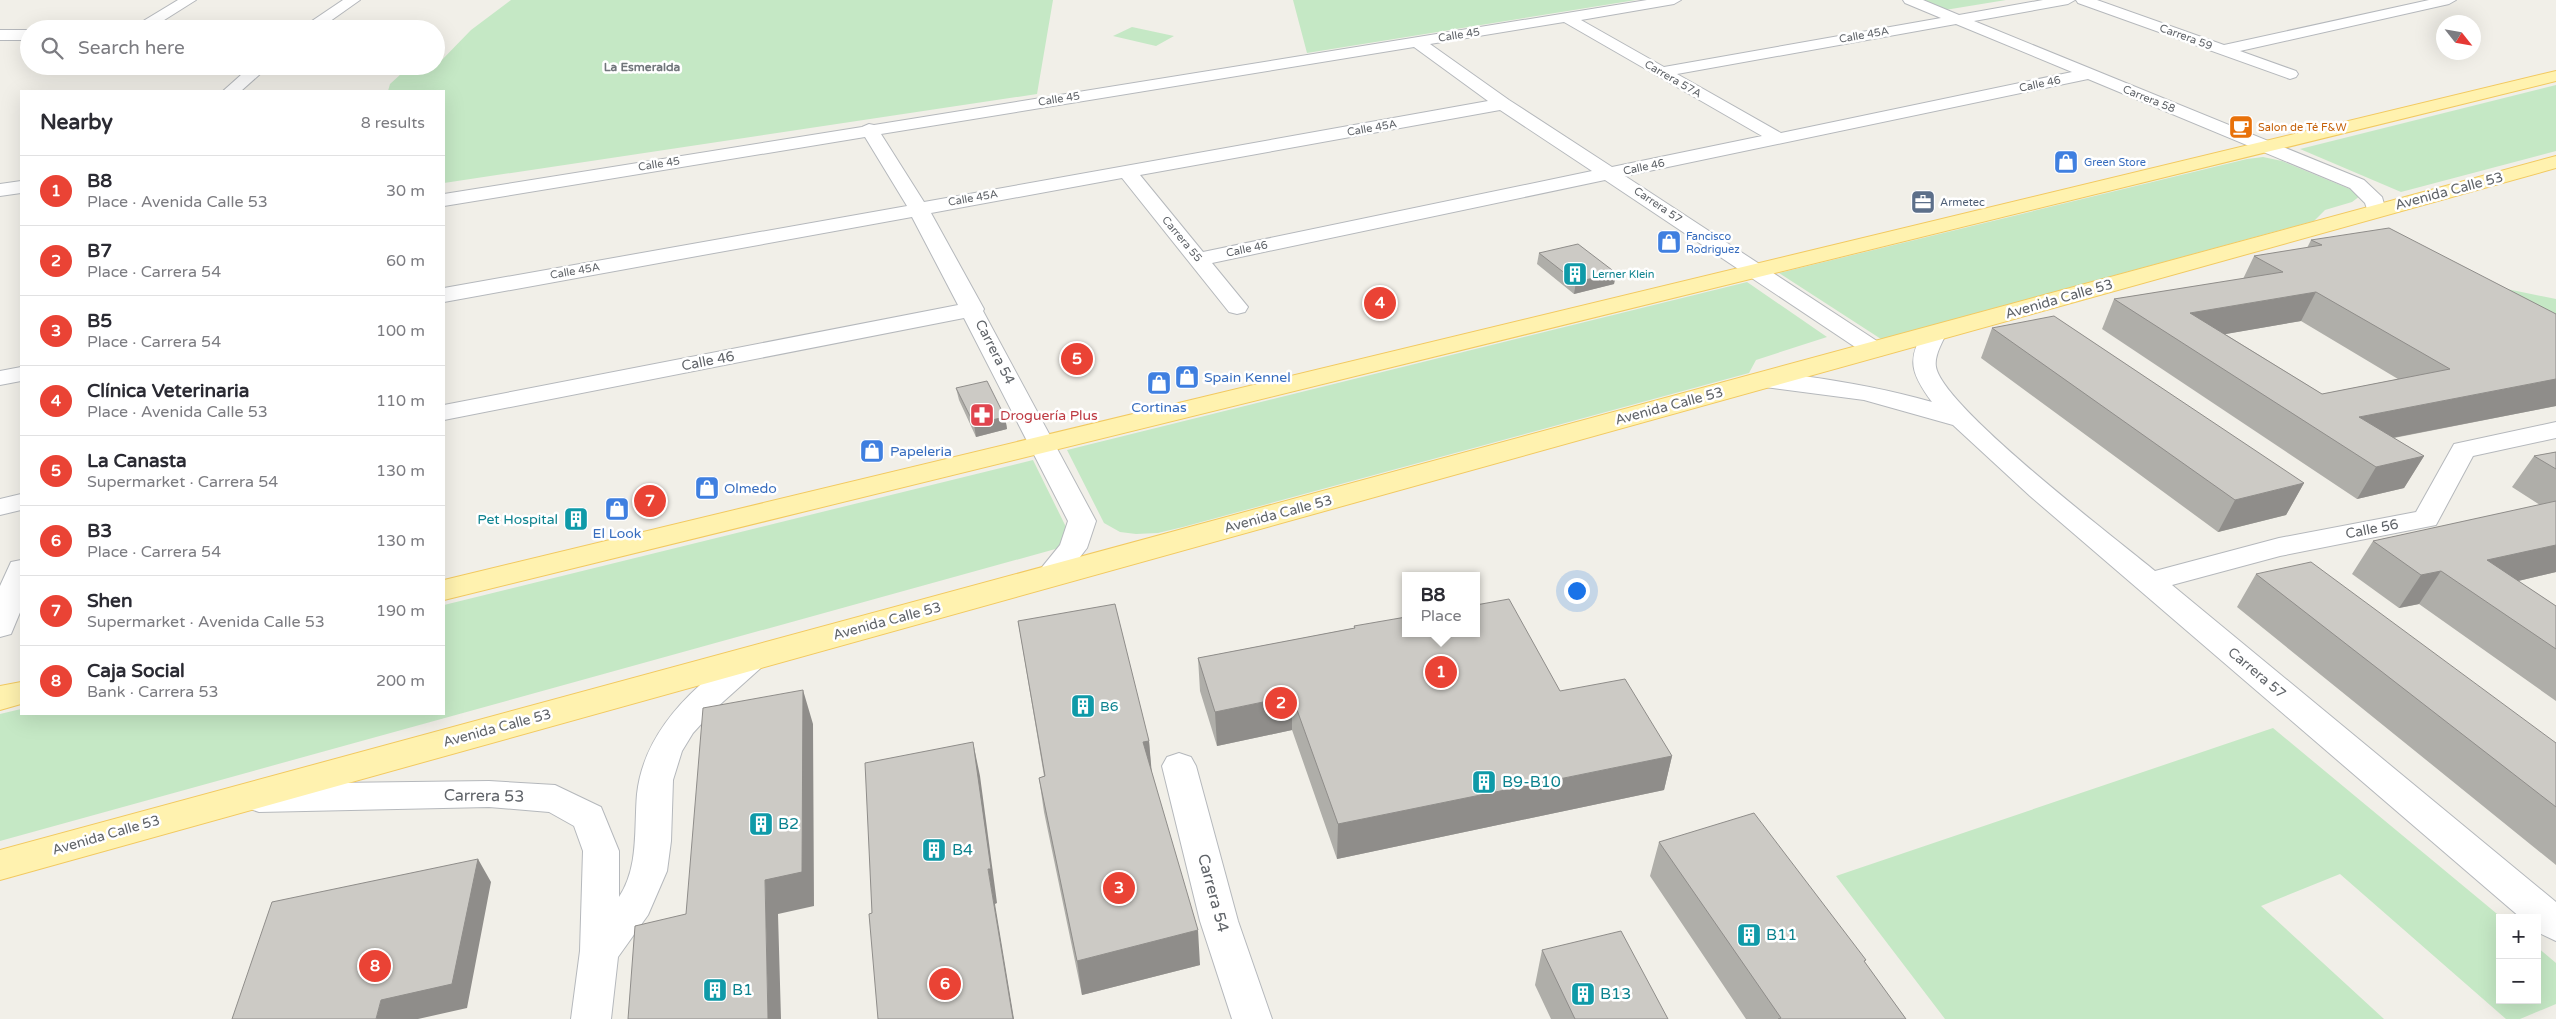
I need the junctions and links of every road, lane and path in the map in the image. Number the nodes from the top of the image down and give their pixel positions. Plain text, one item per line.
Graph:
1 (189, 0) edge
2 (352, 0) edge
3 (1674, 0) edge
4 (1910, 0) edge
5 (2068, 0) edge
6 (2083, 0) edge
7 (2402, 0) edge
8 (2449, 0) edge
9 (2416, 7) junction
10 (1567, 18) junction
11 (1955, 19) junction
12 (154, 20) edge
13 (322, 20) edge
14 (0, 35) edge
15 (20, 35) edge
16 (1418, 42) junction
17 (2222, 50) junction
18 (1661, 72) junction
19 (2088, 74) junction
20 (2290, 74) dead end
21 (250, 75) edge
22 (2556, 76) edge
23 (232, 90) edge
24 (1503, 104) junction
25 (869, 129) junction
26 (1779, 139) junction
27 (2266, 147) junction
28 (2556, 162) edge
29 (1126, 172) junction
30 (1611, 174) junction
31 (20, 187) edge
32 (0, 190) edge
33 (445, 200) edge
34 (918, 208) junction
35 (2376, 211) junction
36 (1199, 259) junction
37 (1756, 271) junction
38 (445, 295) edge
39 (1237, 307) dead end
40 (973, 309) junction
41 (1934, 334) junction
42 (1875, 350) junction
43 (20, 374) edge
44 (0, 378) edge
45 (1765, 380) junction
46 (445, 414) edge
47 (1960, 419) junction
48 (2556, 430) edge
49 (1043, 445) junction
50 (20, 502) edge
51 (0, 507) edge
52 (20, 572) edge
53 (1049, 576) junction
54 (2149, 582) junction
55 (445, 590) edge
56 (0, 626) edge
57 (752, 658) junction
58 (20, 693) edge
59 (0, 698) edge
60 (1179, 766) dead end
61 (240, 798) junction
62 (0, 865) edge
63 (2556, 926) edge
64 (599, 951) junction
65 (591, 1019) edge
66 (1252, 1019) edge

1 - 12 street
2 - 13 street
3 - 10 street, Calle 45
4 - 11 street, Carrera 58
5 - 11 street, Calle 45A
6 - 17 street, Carrera 59
7 - 9 street
8 - 9 street
9 - 17 street
10 - 16 street, Calle 45
10 - 18 street, Carrera 57A
11 - 18 street, Calle 45A
11 - 19 street, Carrera 58
14 - 15 street
16 - 24 street, Carrera 57
16 - 25 street, Calle 45
17 - 20 street, Carrera 59
18 - 26 street, Carrera 57A
19 - 26 street, Calle 46
19 - 27 street, Carrera 58
21 - 23 street
22 - 27 main road
24 - 29 street, Calle 45A
24 - 30 street, Carrera 57
25 - 33 street, Calle 45
25 - 34 street, Carrera 54
26 - 30 street, Calle 46
27 - 35 street, Carrera 58
27 - 37 main road
28 - 35 main road, Avenida Calle 53
29 - 34 street, Calle 45A
29 - 36 street, Carrera 55
30 - 36 street, Calle 46
30 - 37 street, Carrera 57
31 - 32 street
34 - 38 street, Calle 45A
34 - 40 street, Carrera 54
35 - 41 main road, Avenida Calle 53
36 - 39 street, Carrera 55
37 - 42 street, Carrera 57
37 - 49 main road
40 - 46 street, Calle 46
40 - 49 street, Carrera 54
41 - 42 main road, Avenida Calle 53
41 - 47 street, Carrera 57
42 - 45 main road, Avenida Calle 53
43 - 44 street
45 - 47 street, Carrera 57
45 - 53 main road, Avenida Calle 53
47 - 54 street, Carrera 57
48 - 54 street, Calle 56
49 - 53 street, Carrera 54
49 - 55 main road
50 - 51 street
52 - 56 street
53 - 57 main road, Avenida Calle 53
54 - 63 street, Carrera 57
57 - 61 main road, Avenida Calle 53
57 - 64 street
58 - 59 main road
60 - 66 street, Carrera 54
61 - 62 main road, Avenida Calle 53
61 - 64 street, Carrera 53
64 - 65 street, Carrera 53

